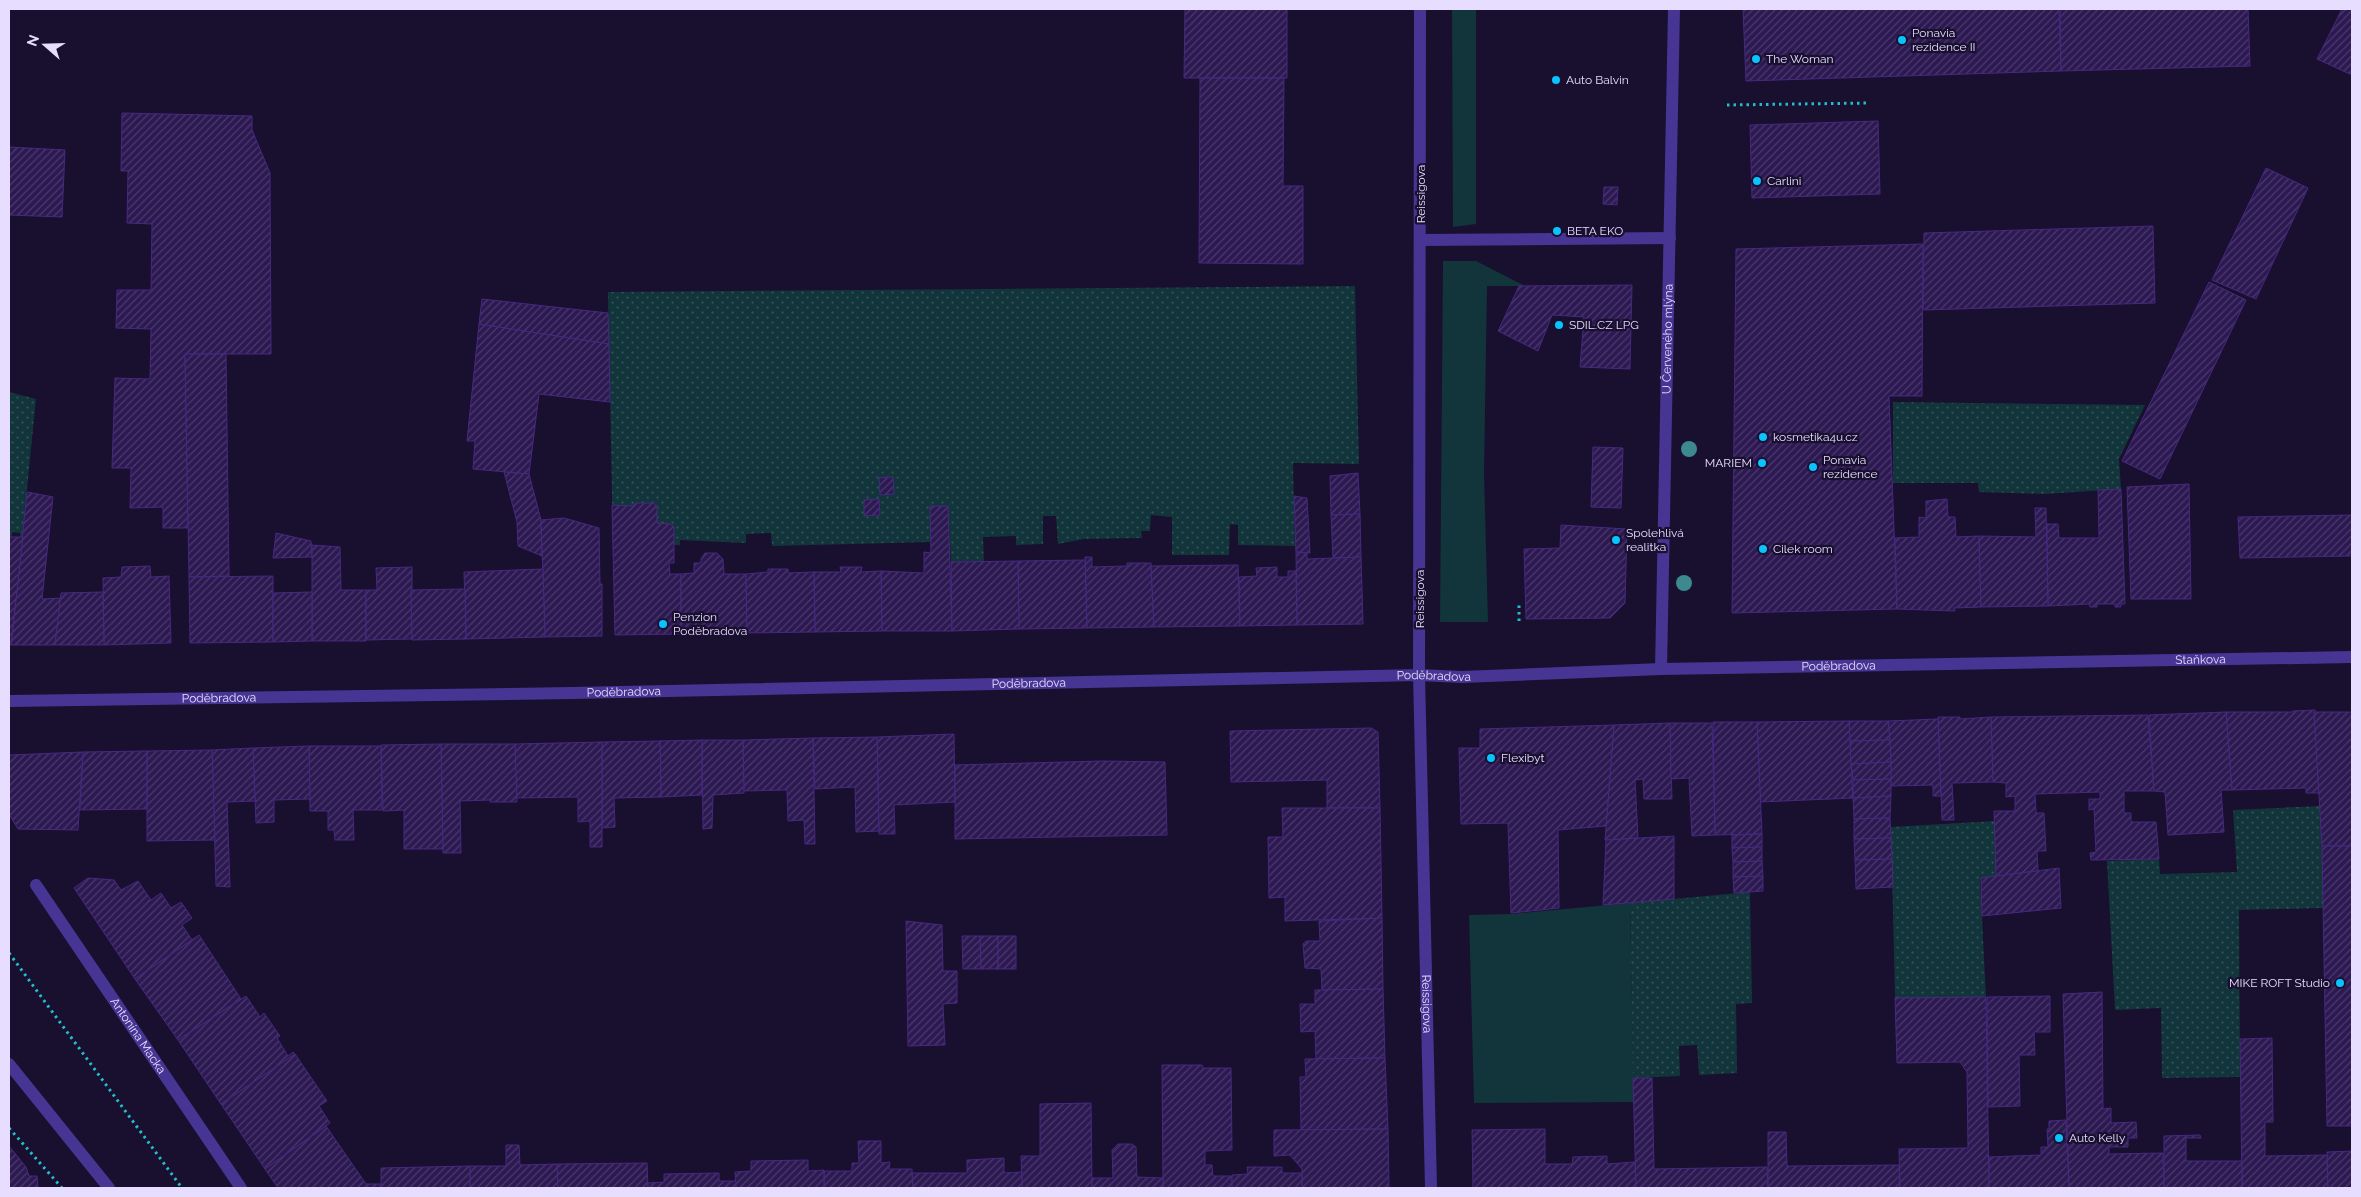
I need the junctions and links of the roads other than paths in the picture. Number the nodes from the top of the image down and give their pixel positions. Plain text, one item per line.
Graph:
1 (1420, 9) edge
2 (1674, 9) edge
3 (1670, 238) junction
4 (1421, 240) junction
5 (2352, 656) edge
6 (2049, 662) joint
7 (1661, 669) junction
8 (1419, 675) junction
9 (9, 701) edge
10 (36, 885) dead end
11 (9, 1064) edge
12 (109, 1188) edge
13 (241, 1188) edge
14 (1431, 1188) edge

1 - 4 street, Reissigova
2 - 3 street, U Červeného mlýna
3 - 4 street
3 - 7 street, U Červeného mlýna
4 - 8 street, Reissigova
5 - 6 street, Staňkova
6 - 7 street, Poděbradova
7 - 8 street, Poděbradova
8 - 9 street, Poděbradova
8 - 14 street, Reissigova
10 - 13 street, Antonína Macka
11 - 12 street

